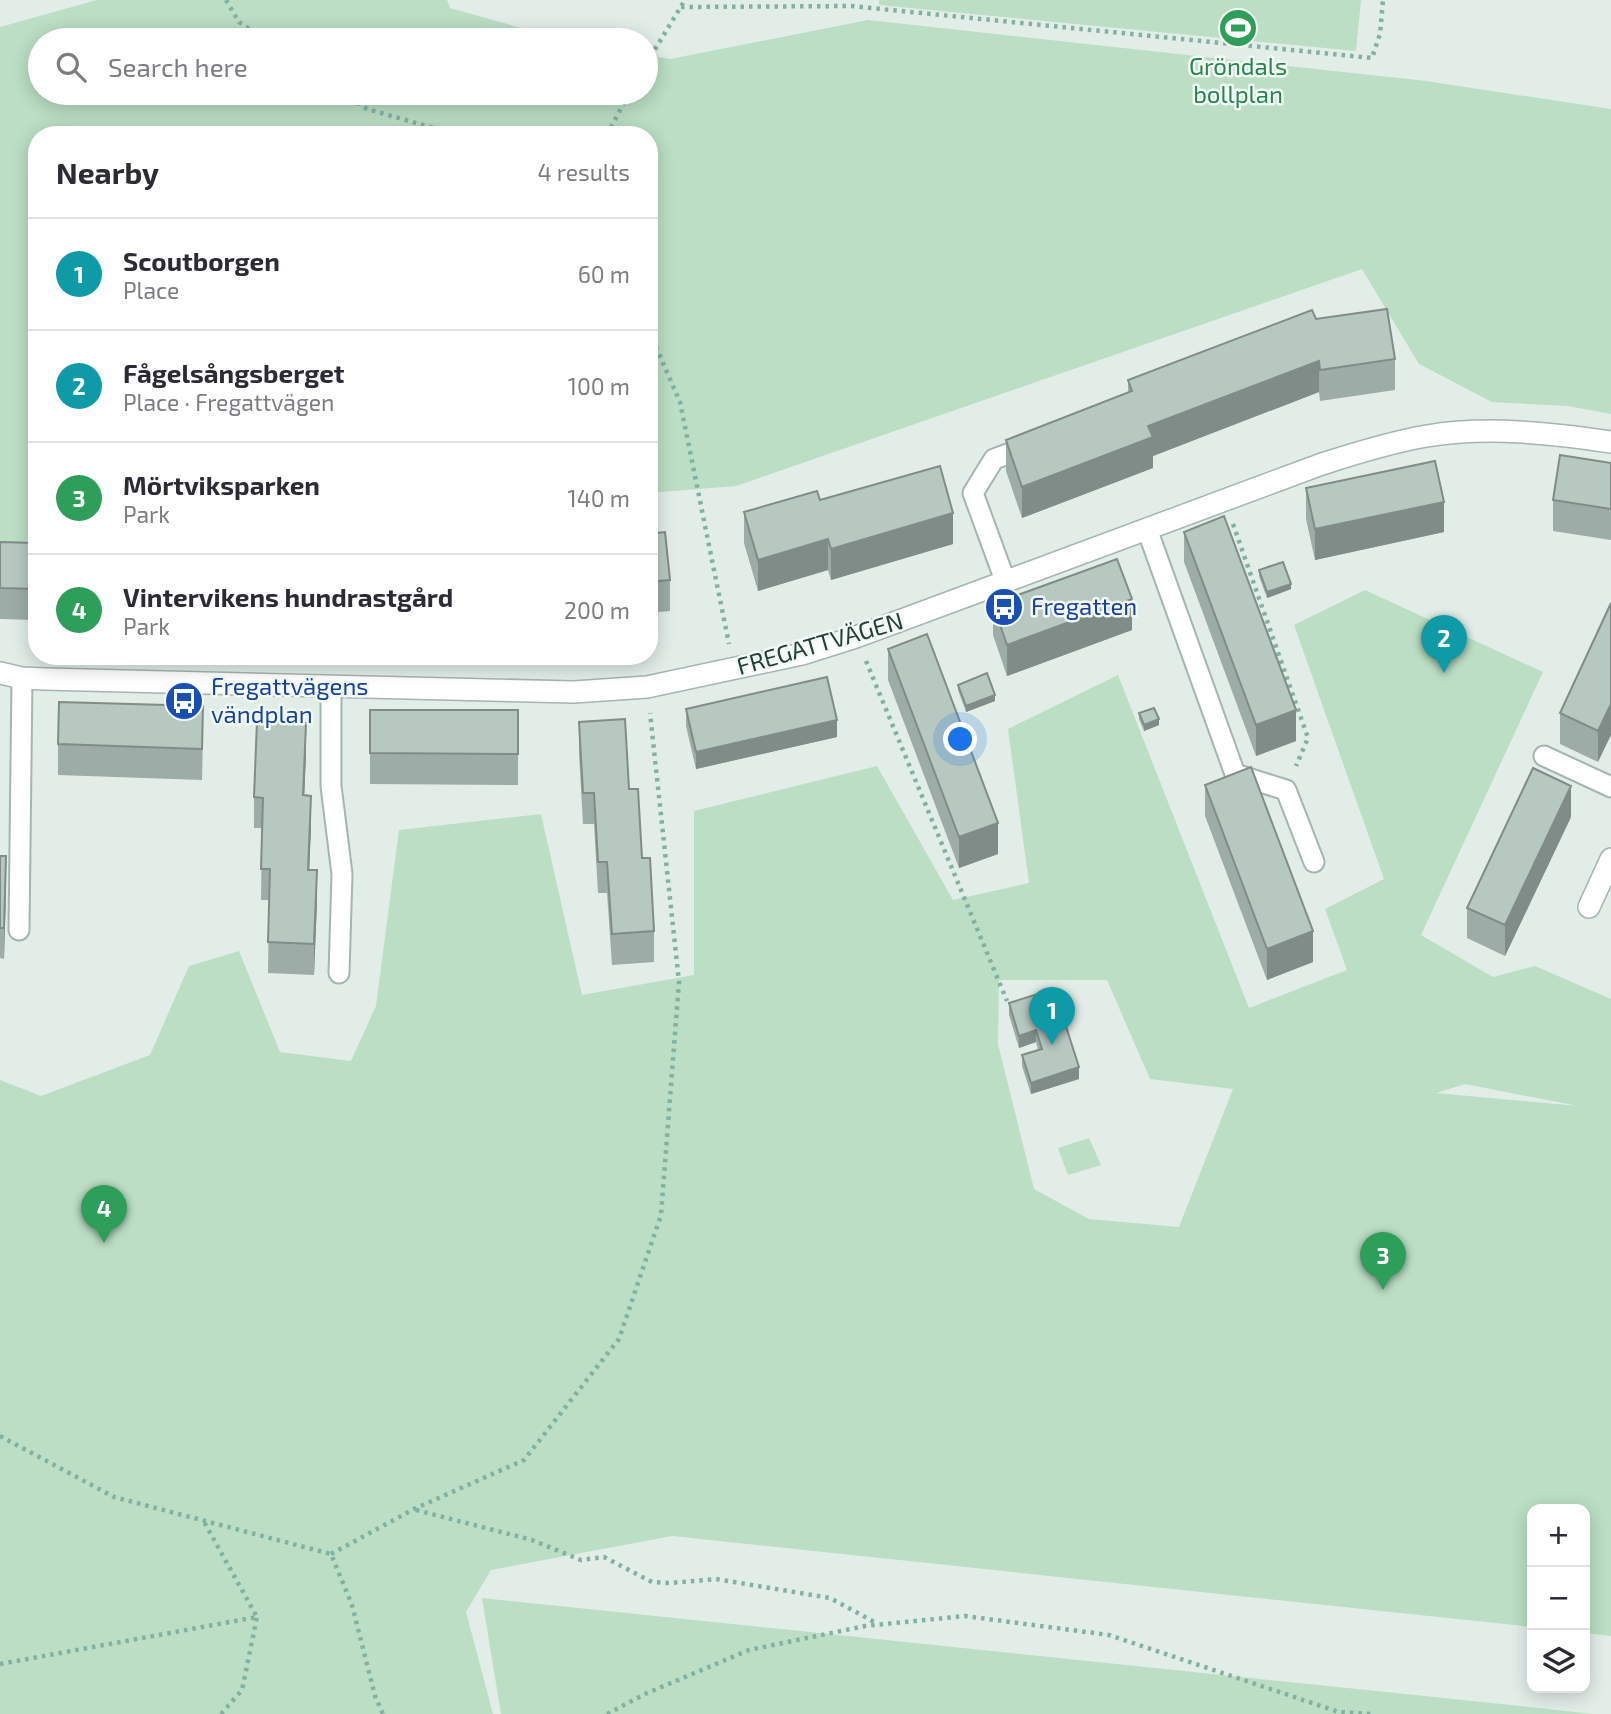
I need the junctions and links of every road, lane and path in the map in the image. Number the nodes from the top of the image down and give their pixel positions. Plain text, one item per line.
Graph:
1 (226, 0) edge
2 (685, 0) edge
3 (1382, 0) edge
4 (681, 7) junction
5 (248, 28) edge
6 (658, 44) edge
7 (361, 105) edge
8 (623, 105) edge
9 (426, 126) edge
10 (612, 126) edge
11 (658, 352) edge
12 (1044, 440) edge
13 (1611, 442) edge
14 (1224, 500) junction
15 (1147, 529) junction
16 (1006, 583) junction
17 (856, 637) junction
18 (734, 670) junction
19 (0, 673) edge
20 (22, 678) junction
21 (331, 686) junction
22 (648, 687) junction
23 (1544, 756) dead end
24 (1611, 787) edge
25 (1286, 790) junction
26 (1611, 859) edge
27 (1314, 862) dead end
28 (1589, 907) dead end
29 (19, 930) dead end
30 (339, 973) dead end
31 (1007, 1001) edge
32 (0, 1436) edge
33 (414, 1509) junction
34 (202, 1520) junction
35 (331, 1553) junction
36 (257, 1617) junction
37 (878, 1625) junction
38 (0, 1664) edge
39 (221, 1714) edge
40 (383, 1714) edge
41 (607, 1714) edge
42 (1372, 1714) edge

1 - 5 path
2 - 4 path
3 - 4 path
4 - 6 path
7 - 9 path
8 - 10 path
11 - 18 path
12 - 16 lane
13 - 14 street, FREGATTVÄGEN
14 - 15 street, FREGATTVÄGEN
14 - 25 path
15 - 16 street, FREGATTVÄGEN
15 - 25 lane
16 - 17 street, FREGATTVÄGEN
17 - 18 street, FREGATTVÄGEN
17 - 31 path
18 - 22 street, FREGATTVÄGEN
19 - 20 street, FREGATTVÄGEN
20 - 21 street, FREGATTVÄGEN
20 - 29 lane
21 - 22 street, FREGATTVÄGEN
21 - 30 lane
22 - 33 path
23 - 24 lane
25 - 27 lane
26 - 28 street
32 - 34 path
33 - 35 path
33 - 37 path
34 - 35 path
34 - 36 path
35 - 40 path
36 - 38 path
36 - 39 path
37 - 41 path
37 - 42 path

